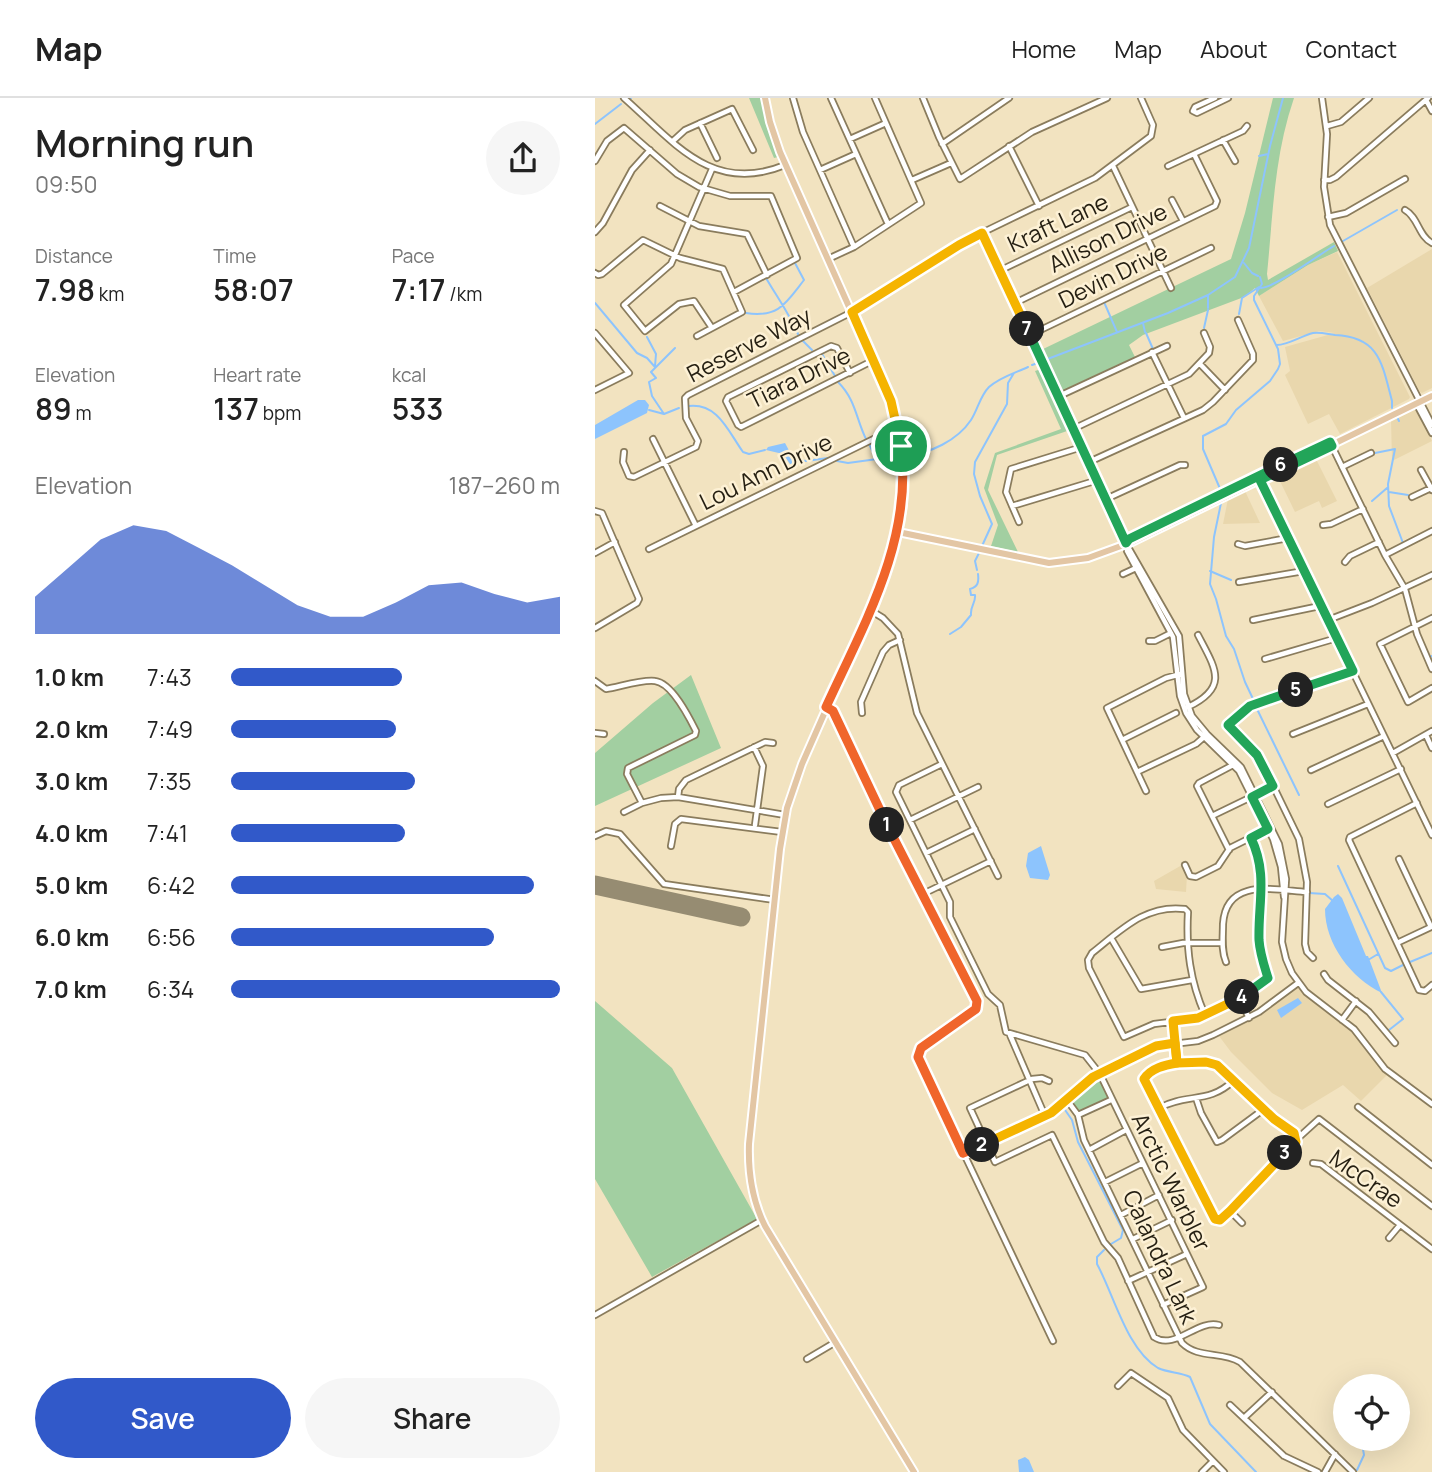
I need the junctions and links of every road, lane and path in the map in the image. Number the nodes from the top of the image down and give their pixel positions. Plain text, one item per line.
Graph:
1 (624, 98) edge
2 (765, 98) edge
3 (793, 98) edge
4 (831, 98) edge
5 (875, 98) edge
6 (923, 98) edge
7 (1008, 98) edge
8 (1107, 98) edge
9 (1141, 98) edge
10 (1215, 98) edge
11 (1228, 98) edge
12 (1322, 98) edge
13 (1369, 98) edge
14 (1427, 99) edge
15 (1095, 100) edge
16 (1432, 111) edge
17 (886, 122) junction
18 (701, 123) junction
19 (1247, 126) dead end
20 (1327, 126) junction
21 (850, 139) junction
22 (1223, 140) junction
23 (673, 141) junction
24 (942, 144) junction
25 (1009, 146) junction
26 (650, 150) junction
27 (753, 150) dead end
28 (856, 154) junction
29 (1194, 154) junction
30 (717, 158) dead end
31 (595, 161) edge
32 (1235, 161) dead end
33 (951, 163) junction
34 (785, 165) junction
35 (1113, 166) junction
36 (1168, 166) dead end
37 (712, 169) junction
38 (820, 170) junction
39 (1405, 179) dead end
40 (912, 180) junction
41 (1324, 180) junction
42 (704, 189) junction
43 (1172, 200) dead end
44 (660, 206) dead end
45 (1039, 206) junction
46 (1132, 207) junction
47 (1405, 210) dead end
48 (1328, 217) junction
49 (1183, 222) junction
50 (690, 223) junction
51 (888, 224) junction
52 (595, 232) edge
53 (982, 233) junction
54 (1147, 240) junction
55 (1431, 243) edge
56 (854, 247) junction
57 (1212, 248) dead end
58 (676, 256) junction
59 (827, 259) junction
60 (999, 271) junction
61 (1163, 272) junction
62 (597, 274) edge
63 (767, 275) junction
64 (1171, 288) dead end
65 (734, 292) junction
66 (1014, 303) junction
67 (852, 312) junction
68 (1238, 320) dead end
69 (712, 328) junction
70 (595, 333) edge
71 (1204, 333) dead end
72 (1030, 335) junction
73 (697, 336) dead end
74 (1167, 346) dead end
75 (1152, 352) junction
76 (874, 360) junction
77 (1200, 364) junction
78 (850, 373) junction
79 (1167, 384) junction
80 (595, 390) edge
81 (1225, 390) junction
82 (1432, 394) edge
83 (1057, 397) junction
84 (1418, 401) junction
85 (1184, 418) junction
86 (1432, 425) edge
87 (898, 427) junction
88 (1073, 429) junction
89 (1432, 433) edge
90 (653, 439) dead end
91 (1331, 444) junction
92 (1082, 447) junction
93 (624, 453) dead end
94 (1371, 453) dead end
95 (665, 462) junction
96 (1089, 462) junction
97 (1185, 465) dead end
98 (1342, 467) junction
99 (1421, 470) dead end
100 (1259, 478) junction
101 (1098, 480) junction
102 (1431, 489) edge
103 (1412, 497) dead end
104 (1106, 499) junction
105 (1368, 504) dead end
106 (1012, 506) junction
107 (1362, 508) junction
108 (597, 511) edge
109 (1019, 522) dead end
110 (1323, 525) dead end
111 (696, 526) junction
112 (1432, 531) edge
113 (898, 532) junction
114 (1288, 538) junction
115 (615, 542) junction
116 (1379, 542) junction
117 (1238, 544) dead end
118 (1127, 545) junction
119 (649, 549) dead end
120 (595, 553) edge
121 (1385, 555) junction
122 (1345, 562) dead end
123 (1136, 568) junction
124 (1304, 571) junction
125 (1123, 574) dead end
126 (1432, 575) edge
127 (1239, 582) dead end
128 (1405, 588) junction
129 (1321, 606) junction
130 (869, 610) junction
131 (1432, 618) edge
132 (1253, 620) dead end
133 (1328, 620) junction
134 (1415, 627) junction
135 (595, 628) edge
136 (1173, 632) junction
137 (1198, 635) dead end
138 (1337, 638) junction
139 (900, 640) junction
140 (1149, 641) dead end
141 (1265, 659) dead end
142 (1432, 669) edge
143 (1353, 671) junction
144 (1180, 674) junction
145 (595, 681) edge
146 (1432, 688) edge
147 (1368, 704) junction
148 (826, 707) junction
149 (1186, 708) junction
150 (862, 713) dead end
151 (1176, 713) dead end
152 (1432, 731) edge
153 (595, 733) edge
154 (604, 734) dead end
155 (1293, 734) dead end
156 (1426, 735) junction
157 (1205, 736) junction
158 (1384, 736) junction
159 (1122, 740) junction
160 (773, 743) dead end
161 (754, 747) junction
162 (1432, 748) edge
163 (1393, 753) junction
164 (1235, 763) junction
165 (942, 764) junction
166 (1401, 769) junction
167 (1311, 770) dead end
168 (1137, 772) junction
169 (1273, 786) junction
170 (978, 787) dead end
171 (1146, 791) dead end
172 (959, 796) junction
173 (1254, 796) junction
174 (678, 797) junction
175 (642, 803) junction
176 (1417, 803) junction
177 (1328, 804) dead end
178 (757, 809) junction
179 (624, 812) dead end
180 (785, 815) junction
181 (1212, 816) junction
182 (910, 820) junction
183 (755, 825) dead end
184 (1270, 828) junction
185 (975, 829) junction
186 (782, 832) junction
187 (1432, 835) edge
188 (595, 836) edge
189 (1251, 838) junction
190 (671, 846) dead end
191 (1229, 850) junction
192 (926, 853) junction
193 (1399, 859) dead end
194 (991, 861) junction
195 (1185, 865) dead end
196 (998, 876) dead end
197 (942, 886) junction
198 (1261, 889) junction
199 (927, 892) dead end
200 (1307, 892) junction
201 (1284, 893) junction
202 (775, 900) junction
203 (1432, 927) edge
204 (1111, 938) junction
205 (1187, 942) junction
206 (1222, 943) junction
207 (1397, 943) junction
208 (1162, 947) dead end
209 (1313, 958) dead end
210 (1226, 962) dead end
211 (1324, 974) dead end
212 (1192, 980) junction
213 (1298, 983) junction
214 (1432, 985) edge
215 (1239, 998) junction
216 (1356, 1001) junction
217 (1205, 1015) junction
218 (1249, 1018) junction
219 (1342, 1020) junction
220 (1173, 1021) junction
221 (1008, 1034) junction
222 (1175, 1043) junction
223 (1395, 1043) dead end
224 (1177, 1063) junction
225 (1100, 1074) junction
226 (1029, 1081) junction
227 (1049, 1081) dead end
228 (1233, 1081) junction
229 (1196, 1098) junction
230 (1067, 1100) junction
231 (1111, 1100) junction
232 (1432, 1104) edge
233 (1357, 1107) dead end
234 (1159, 1108) junction
235 (1264, 1109) junction
236 (1078, 1115) junction
237 (1045, 1116) junction
238 (1126, 1130) junction
239 (1297, 1139) junction
240 (986, 1143) junction
241 (1089, 1150) junction
242 (963, 1153) junction
243 (1143, 1163) junction
244 (1313, 1163) dead end
245 (1432, 1165) edge
246 (1105, 1182) junction
247 (1159, 1195) junction
248 (1432, 1206) edge
249 (1230, 1211) junction
250 (1121, 1214) junction
251 (762, 1220) junction
252 (1172, 1220) junction
253 (1242, 1223) dead end
254 (1400, 1225) junction
255 (1389, 1238) dead end
256 (1133, 1239) junction
257 (1432, 1250) edge
258 (1187, 1254) junction
259 (1147, 1272) junction
260 (1128, 1281) junction
261 (1163, 1305) junction
262 (595, 1315) edge
263 (1219, 1325) dead end
264 (1178, 1337) junction
265 (1053, 1341) dead end
266 (834, 1343) junction
267 (807, 1359) dead end
268 (1118, 1386) dead end
269 (1272, 1392) junction
270 (1230, 1405) dead end
271 (1245, 1417) junction
272 (1335, 1454) junction
273 (1213, 1461) junction
274 (914, 1472) edge
275 (1202, 1472) edge
276 (1224, 1472) edge
277 (1318, 1472) edge
278 (1325, 1472) edge
279 (1353, 1472) edge

1 - 23 street
2 - 34 main road
3 - 38 street
4 - 21 street
5 - 17 street
6 - 24 street
7 - 24 street
8 - 15 street
9 - 35 street
10 - 11 street
12 - 20 street
13 - 20 street
14 - 16 street
14 - 41 street
15 - 25 street
17 - 21 street
17 - 40 street
18 - 23 street
18 - 27 street
18 - 30 street
19 - 22 street
20 - 41 street
21 - 28 street
22 - 29 street
22 - 32 street
23 - 37 street
24 - 33 street
25 - 33 street
25 - 45 street
26 - 31 street
26 - 42 street
26 - 52 street
28 - 38 street
28 - 51 street
29 - 36 street
29 - 49 street, Allison Drive
33 - 40 street
34 - 37 street
34 - 59 main road
35 - 45 street
35 - 46 street
37 - 42 street
38 - 56 street
39 - 48 street
40 - 51 street
41 - 48 street
42 - 50 street
42 - 63 street
43 - 49 street
44 - 50 street
45 - 53 street
46 - 54 street
46 - 60 street, Kraft Lane
47 - 55 street
48 - 84 street
49 - 54 street, Allison Drive
50 - 58 street
50 - 63 street
51 - 56 street
53 - 60 street
53 - 67 street
54 - 61 street
54 - 66 street, Allison Drive
56 - 59 street
57 - 61 street, Devin Drive
58 - 62 street
58 - 65 street
58 - 69 street
59 - 67 main road
60 - 66 street
61 - 64 street
61 - 72 street, Devin Drive
63 - 65 street
65 - 69 street
66 - 72 street
67 - 76 main road
67 - 95 street, Reserve Way
68 - 81 street
69 - 73 street
70 - 80 street
71 - 77 street
72 - 83 street
74 - 75 street
75 - 79 street
75 - 83 street
76 - 78 street, Tiara Drive
76 - 87 main road
77 - 79 street
77 - 81 street
78 - 78 street, Tiara Drive
79 - 85 street
79 - 88 street
81 - 85 street
82 - 84 main road
83 - 88 street
84 - 86 street
84 - 89 street
84 - 91 main road
85 - 96 street
87 - 111 street, Lou Ann Drive
87 - 113 main road
88 - 92 street
90 - 95 street
91 - 98 street
91 - 100 main road
92 - 96 street
92 - 106 street
93 - 95 street, Reserve Way
94 - 98 street
95 - 111 street
96 - 101 street
97 - 104 street
98 - 107 street
99 - 102 street
100 - 114 street
100 - 118 main road
101 - 104 street
101 - 106 street
102 - 103 street
104 - 118 street
105 - 107 street
106 - 109 street
107 - 110 street
107 - 116 street
108 - 115 street
111 - 119 street, Lou Ann Drive
112 - 121 street
113 - 118 main road
113 - 130 main road
114 - 117 street
114 - 124 street
115 - 120 street
115 - 135 street
116 - 121 street
116 - 122 street
118 - 123 street
118 - 136 street
121 - 128 street
123 - 125 street
123 - 136 street
124 - 127 street
124 - 129 street
126 - 128 street
128 - 133 street
128 - 134 street
129 - 132 street
129 - 133 street
130 - 139 street
130 - 148 main road
131 - 134 street
133 - 138 street
134 - 142 street
134 - 146 street
136 - 140 street
136 - 144 street
137 - 149 street
138 - 141 street
138 - 143 street
139 - 150 street
139 - 165 street
143 - 147 street
143 - 169 street
144 - 149 street
144 - 159 street
145 - 175 street
147 - 155 street
147 - 158 street
148 - 180 main road
148 - 242 street
149 - 157 street
151 - 159 street
152 - 156 street
153 - 154 street
156 - 162 street
156 - 163 street
157 - 164 street
157 - 168 street
158 - 163 street
158 - 167 street
159 - 168 street
160 - 161 street
161 - 174 street
161 - 178 street
163 - 166 street
164 - 173 street
164 - 181 street
165 - 172 street
165 - 182 street
166 - 176 street
166 - 177 street
168 - 171 street
169 - 173 street
169 - 200 street
170 - 172 street
172 - 182 street
172 - 185 street
173 - 181 street
173 - 184 street
174 - 175 street
174 - 178 street
175 - 179 street
176 - 187 street
176 - 207 street
178 - 180 street
178 - 183 street
180 - 186 main road
181 - 191 street
182 - 192 street
184 - 189 street
184 - 201 street
185 - 192 street
185 - 194 street
186 - 190 street
186 - 202 main road
188 - 202 street
189 - 191 street
189 - 198 street
191 - 195 street
192 - 197 street
193 - 203 street
194 - 196 street
194 - 197 street
197 - 199 street
197 - 221 street
198 - 201 street
198 - 206 street
198 - 215 street
200 - 201 street
200 - 209 street
201 - 213 street
202 - 251 main road
203 - 207 street
204 - 205 street
204 - 212 street
204 - 220 street
205 - 206 street
205 - 208 street
205 - 212 street
206 - 210 street
207 - 214 street
211 - 216 street
212 - 217 street
213 - 218 street
213 - 219 street
215 - 217 street
215 - 218 street
216 - 219 street
216 - 223 street
217 - 220 street
218 - 222 street
219 - 232 street
220 - 222 street
221 - 225 street, Arctic Warbler
221 - 226 street
222 - 224 street
222 - 225 street
224 - 228 street
224 - 234 street
225 - 230 street
225 - 231 street, Arctic Warbler
226 - 227 street
226 - 237 street
226 - 240 street
228 - 229 street
228 - 235 street
229 - 234 street
229 - 235 street
230 - 236 street, Calandra Lark
230 - 237 street
231 - 236 street
231 - 238 street, Arctic Warbler
233 - 245 street
234 - 249 street
235 - 239 street
236 - 241 street, Calandra Lark
237 - 240 street
238 - 241 street
238 - 243 street, Arctic Warbler
239 - 248 street
239 - 249 street
240 - 242 street
240 - 260 street
241 - 246 street, Calandra Lark
242 - 265 street
243 - 246 street
243 - 247 street, Arctic Warbler
244 - 254 street, McCrae
246 - 250 street, Calandra Lark
247 - 250 street
247 - 252 street, Arctic Warbler
249 - 253 street
250 - 256 street, Calandra Lark
251 - 262 street
251 - 266 main road
252 - 256 street
252 - 258 street, Arctic Warbler
254 - 255 street
254 - 257 street, McCrae
256 - 259 street, Calandra Lark
258 - 259 street
258 - 261 street, Arctic Warbler
259 - 260 street
259 - 261 street, Calandra Lark
260 - 264 street
261 - 264 street, Calandra Lark
263 - 264 street
264 - 269 street, Calandra Lark
266 - 267 street
266 - 274 main road
268 - 273 street
269 - 271 street
269 - 272 street, Calandra Lark
270 - 271 street
271 - 277 street
272 - 278 street
272 - 279 street, Calandra Lark
273 - 275 street
273 - 276 street

